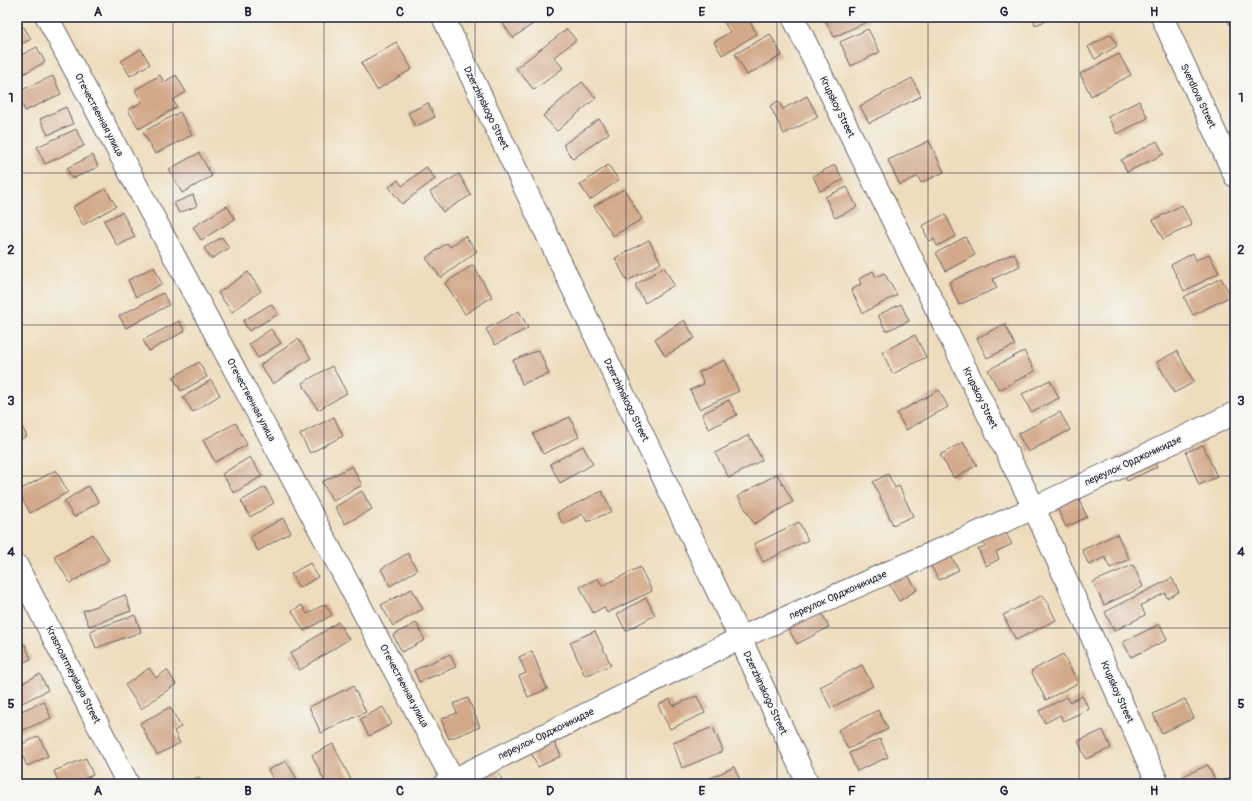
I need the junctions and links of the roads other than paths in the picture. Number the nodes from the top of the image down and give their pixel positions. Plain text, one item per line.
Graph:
1 (47, 17) edge
2 (443, 17) edge
3 (793, 17) edge
4 (1162, 17) edge
5 (1235, 176) edge
6 (1235, 413) edge
7 (1034, 508) junction
8 (17, 566) edge
9 (740, 638) junction
10 (451, 783) edge
11 (128, 784) edge
12 (808, 784) edge
13 (1158, 784) edge

1 - 10 street, Отечественная улица
2 - 9 street, Dzerzhinskogo Street
3 - 7 street, Krupskoy Street
4 - 5 street, Sverdlova Street
6 - 7 street, переулок Орджоникидзе
7 - 9 street, переулок Орджоникидзе
7 - 13 street, Krupskoy Street
8 - 11 street, Krasnoarmeyskaya Street
9 - 10 street, переулок Орджоникидзе
9 - 12 street, Dzerzhinskogo Street

